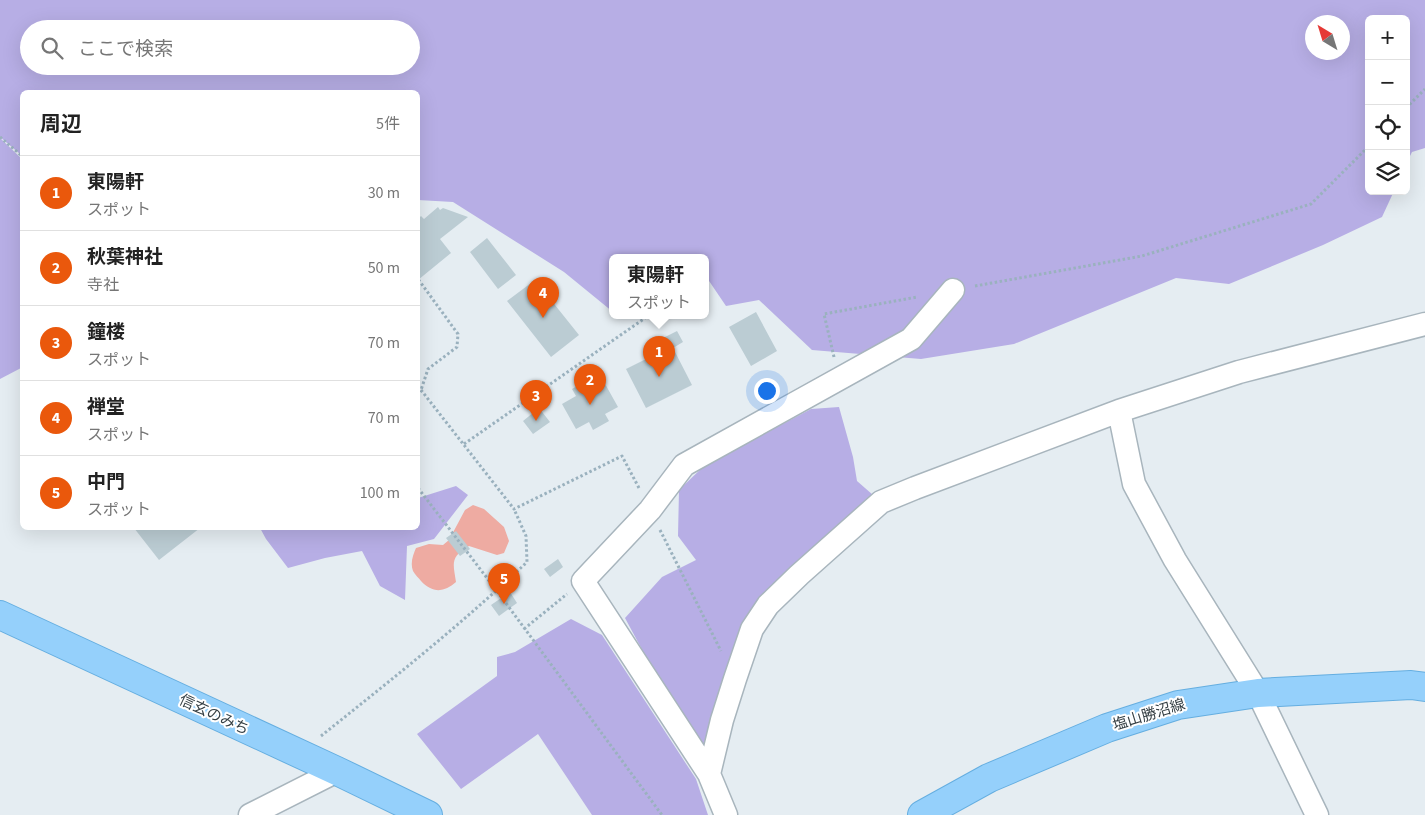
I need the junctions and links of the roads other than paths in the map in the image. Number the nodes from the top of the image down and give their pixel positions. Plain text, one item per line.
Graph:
1 (953, 290) road end
2 (1425, 324) edge
3 (1119, 411) junction
4 (0, 616) edge
5 (1425, 687) edge
6 (1258, 693) junction
7 (338, 771) junction
8 (709, 774) junction
9 (250, 815) edge
10 (428, 815) edge
11 (726, 815) edge
12 (922, 815) edge
13 (1317, 815) edge

1 - 8 street
2 - 3 street
3 - 6 street
3 - 8 street
4 - 7 main road, 信玄のみち
5 - 6 main road, 塩山勝沼線
6 - 12 main road, 塩山勝沼線
6 - 13 street
7 - 9 street
7 - 10 main road, 信玄のみち
8 - 11 street

